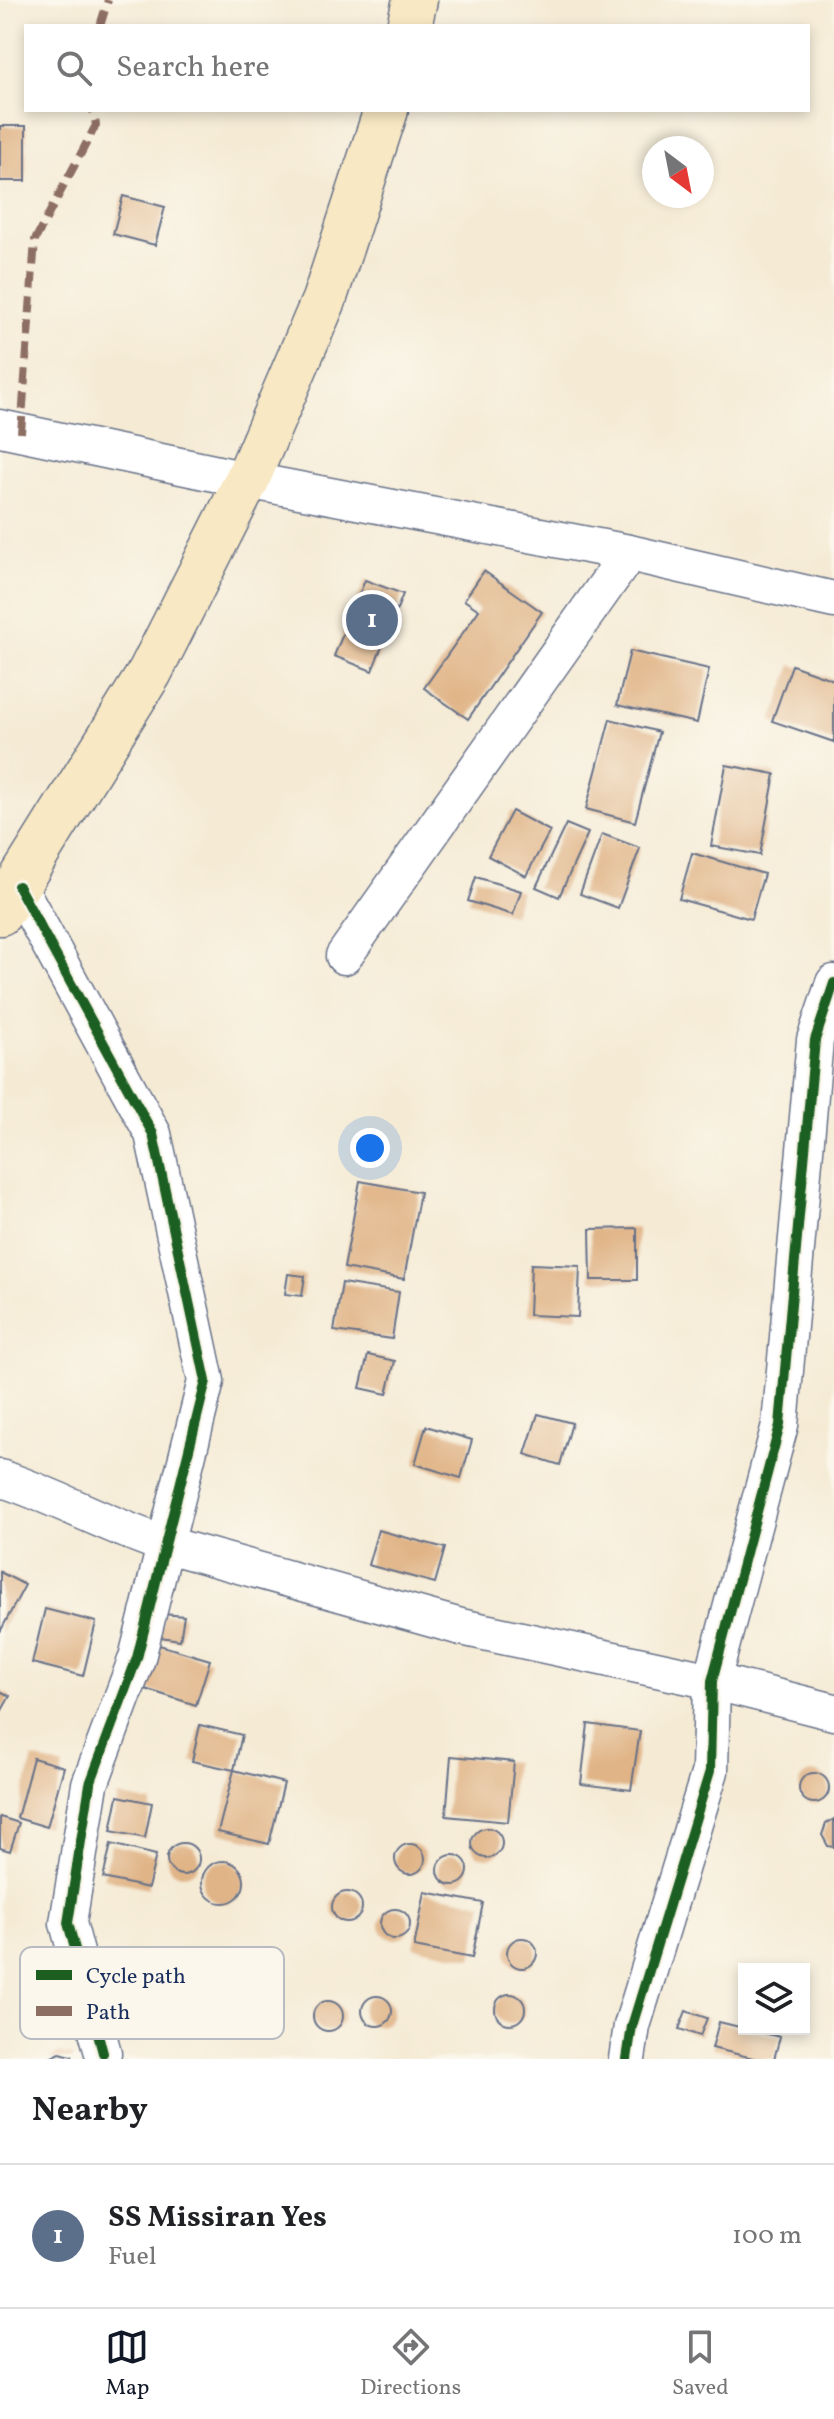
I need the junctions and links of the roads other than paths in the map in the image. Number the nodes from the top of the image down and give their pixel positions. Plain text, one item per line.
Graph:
1 (415, 0) edge
2 (409, 24) edge
3 (385, 112) edge
4 (0, 428) edge
5 (247, 480) junction
6 (629, 553) junction
7 (834, 600) edge
8 (9, 900) edge
9 (344, 956) dead end
10 (834, 983) edge
11 (0, 1478) edge
12 (164, 1544) junction
13 (712, 1681) junction
14 (834, 1712) edge
15 (74, 1947) edge
16 (99, 2039) edge
17 (103, 2053) dead end
18 (627, 2059) edge

1 - 2 main road
3 - 5 main road
4 - 5 street
5 - 6 street
5 - 8 main road
6 - 7 street
6 - 9 street
8 - 12 street
10 - 13 street
11 - 12 street
12 - 13 street
12 - 15 street
13 - 14 street
13 - 18 street
16 - 17 street

